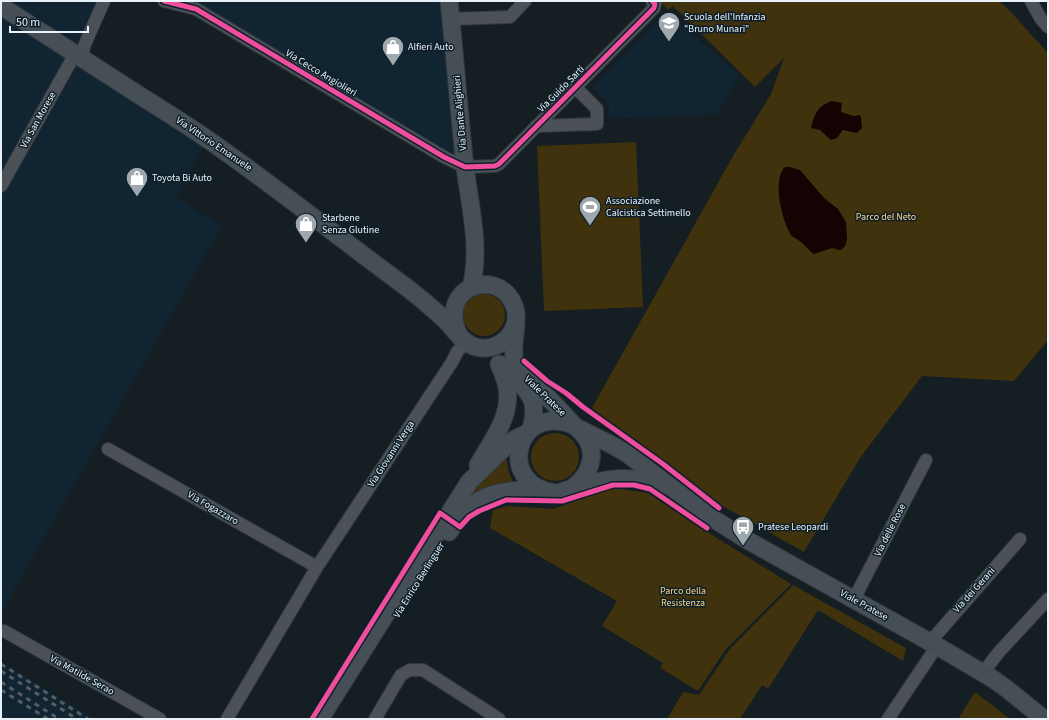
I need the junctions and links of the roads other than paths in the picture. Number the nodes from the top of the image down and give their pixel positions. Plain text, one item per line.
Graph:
1 (104, 1) edge
2 (164, 1) edge
3 (450, 1) edge
4 (526, 1) edge
5 (652, 1) edge
6 (1031, 1) edge
7 (1, 6) edge
8 (451, 19) junction
9 (1048, 27) edge
10 (78, 56) junction
11 (576, 88) junction
12 (536, 126) junction
13 (465, 167) junction
14 (1, 186) edge
15 (476, 249) junction
16 (498, 287) junction
17 (465, 292) junction
18 (417, 295) junction
19 (517, 319) junction
20 (467, 341) junction
21 (499, 364) junction
22 (575, 426) junction
23 (528, 432) junction
24 (108, 449) dead end
25 (926, 460) dead end
26 (469, 482) junction
27 (572, 488) junction
28 (539, 489) junction
29 (681, 496) junction
30 (1020, 539) dead end
31 (317, 567) junction
32 (854, 599) junction
33 (1048, 599) edge
34 (4, 631) dead end
35 (933, 644) junction
36 (982, 674) junction
37 (160, 719) edge
38 (227, 719) edge
39 (320, 719) edge
40 (333, 719) edge
41 (375, 719) edge
42 (499, 719) edge
43 (888, 719) edge
44 (1044, 719) edge

1 - 10 street, Via San Morese
2 - 13 street, Via Cecco Angiolieri
3 - 8 main road, Via Dante Alighieri
4 - 8 street
5 - 11 street, Via Guido Sarti
6 - 9 street
7 - 10 main road, Via Vittorio Emanuele
8 - 13 main road, Via Dante Alighieri
10 - 14 street, Via San Morese
10 - 18 main road, Via Vittorio Emanuele
11 - 12 street, Via Guido Sarti
11 - 12 street
12 - 13 street, Via Guido Sarti
13 - 15 main road, Via Dante Alighieri
15 - 16 main road, Via Dante Alighieri
15 - 17 main road, Via Dante Alighieri
16 - 17 main road, Via Vittorio Emanuele
16 - 19 main road
17 - 18 main road, Via Vittorio Emanuele
17 - 20 main road
18 - 20 main road, Via Vittorio Emanuele
19 - 20 main road
19 - 22 main road, Viale Pratese
20 - 21 main road, Viale Pratese
20 - 31 street, Via Giovanni Verga
21 - 23 main road, Viale Pratese
21 - 26 main road, Via Enrico Berlinguer
22 - 23 main road, Viale Pratese
22 - 27 main road, Viale Pratese
22 - 29 main road, Viale Pratese
23 - 26 main road, Via Enrico Berlinguer
23 - 28 main road, Viale Pratese
24 - 31 street, Via Fogazzaro
25 - 32 street, Via delle Rose
26 - 39 main road, Via Enrico Berlinguer
27 - 28 main road, Viale Pratese
27 - 29 main road, Viale Pratese
28 - 40 main road, Via Enrico Berlinguer
29 - 32 main road, Viale Pratese
30 - 35 street, Via dei Gerani
31 - 38 street, Via Giovanni Verga
32 - 35 main road, Viale Pratese
33 - 36 street
34 - 37 street, Via Matilde Serao
35 - 36 main road, Viale Pratese
35 - 43 street, Via dei Gerani
36 - 44 main road, Viale Pratese
41 - 42 street

